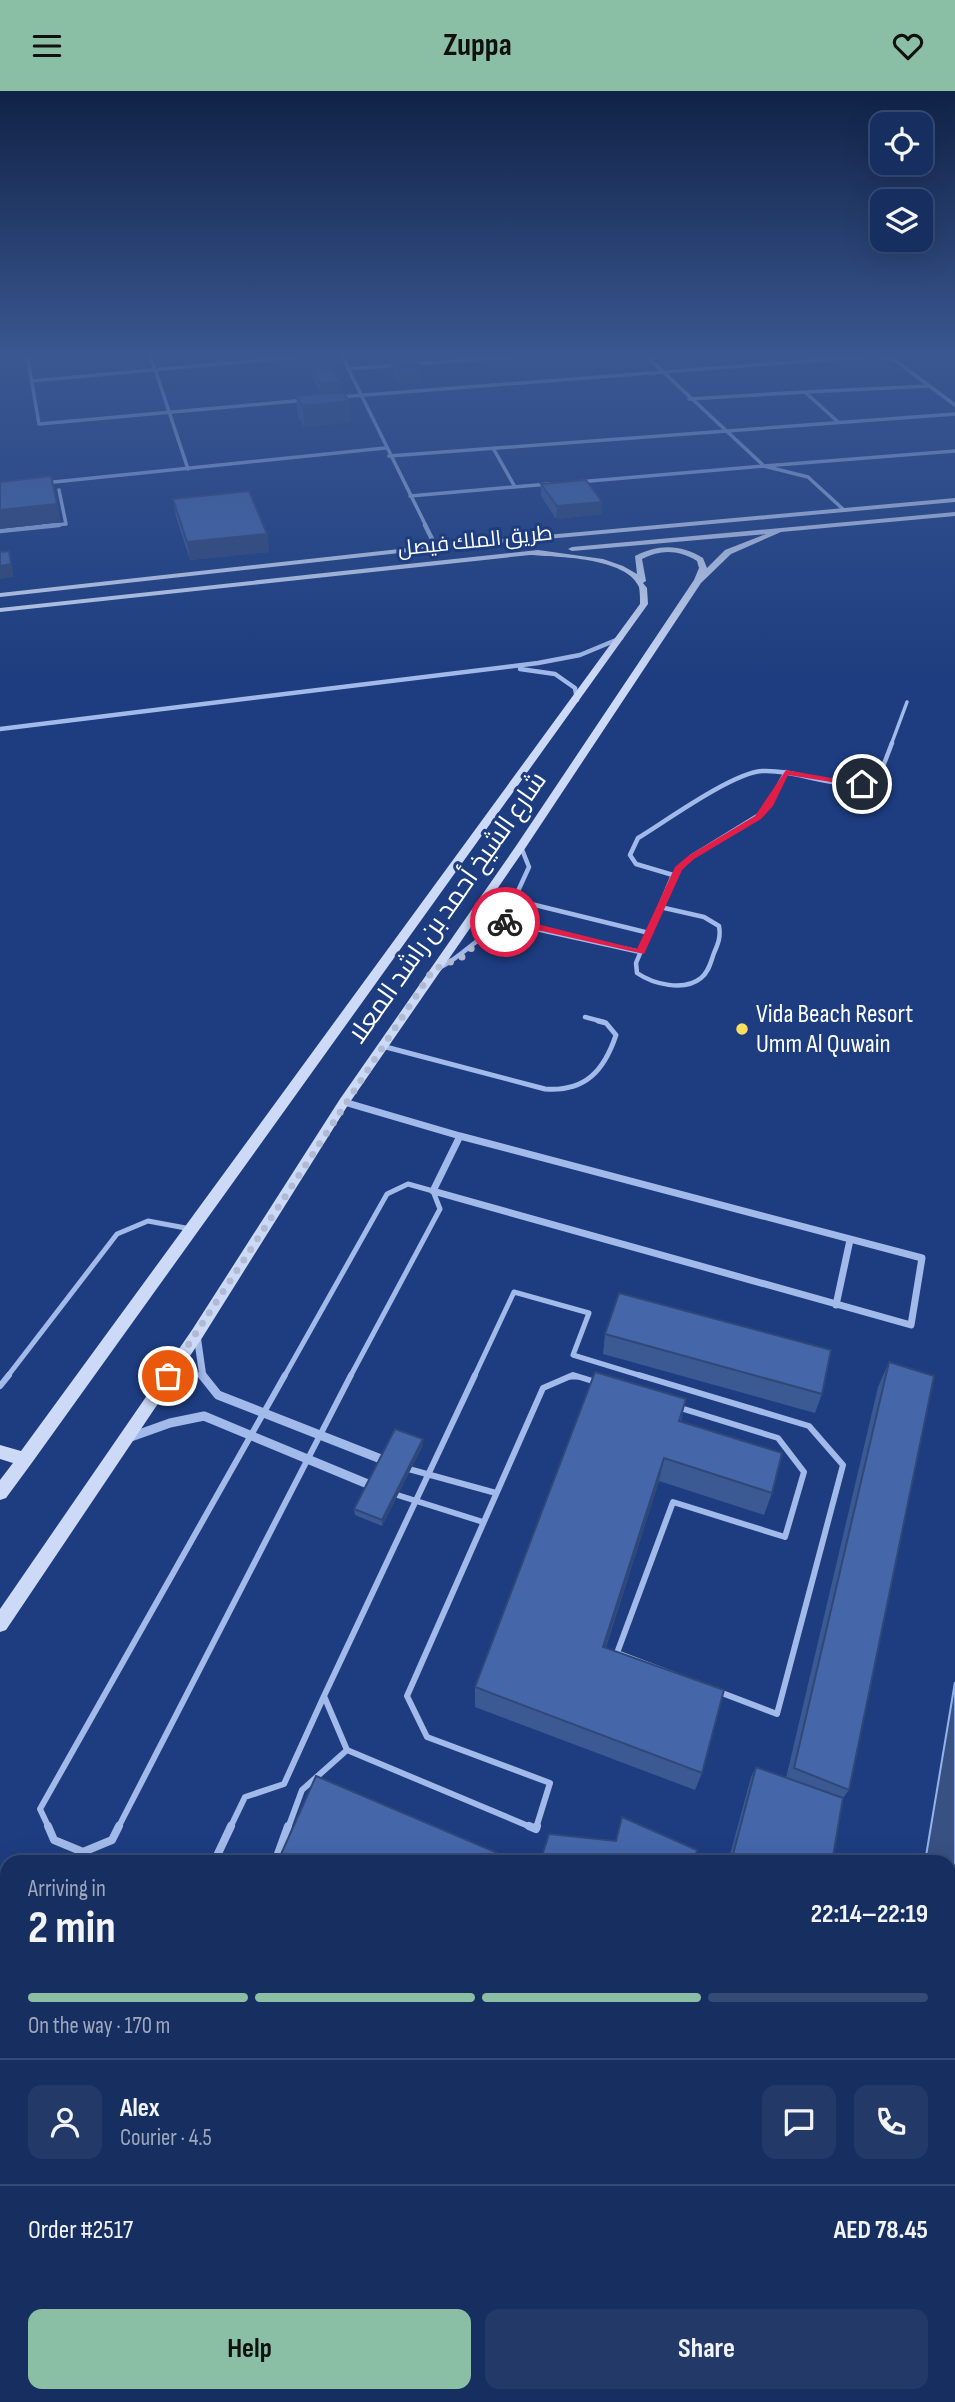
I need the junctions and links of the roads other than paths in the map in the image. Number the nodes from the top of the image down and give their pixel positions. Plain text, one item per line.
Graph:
1 (186, 462) edge
2 (255, 462) edge
3 (392, 462) edge
4 (501, 462) edge
5 (760, 462) edge
6 (817, 462) edge
7 (764, 466) junction
8 (188, 469) junction
9 (57, 482) junction
10 (570, 482) edge
11 (556, 483) edge
12 (34, 484) edge
13 (515, 487) junction
14 (59, 490) junction
15 (47, 491) edge
16 (410, 496) junction
17 (955, 499) edge
18 (844, 510) junction
19 (955, 515) edge
20 (0, 531) edge
21 (778, 531) junction
22 (436, 547) junction
23 (531, 553) junction
24 (642, 581) junction
25 (698, 581) junction
26 (0, 594) edge
27 (0, 610) edge
28 (622, 638) junction
29 (484, 670) junction
30 (577, 700) junction
31 (907, 702) dead end
32 (0, 729) edge
33 (786, 772) junction
34 (521, 847) junction
35 (673, 875) junction
36 (660, 907) junction
37 (649, 933) junction
38 (640, 952) junction
39 (433, 970) junction
40 (585, 1017) dead end
41 (382, 1045) junction
42 (344, 1102) junction
43 (460, 1136) junction
44 (433, 1191) junction
45 (191, 1229) junction
46 (850, 1240) junction
47 (836, 1305) junction
48 (197, 1334) junction
49 (0, 1386) edge
50 (261, 1412) junction
51 (249, 1434) junction
52 (320, 1435) junction
53 (124, 1440) junction
54 (0, 1452) edge
55 (306, 1458) junction
56 (25, 1459) junction
57 (400, 1466) joint
58 (429, 1474) junction
59 (385, 1491) joint
60 (0, 1493) edge
61 (496, 1493) junction
62 (416, 1500) junction
63 (483, 1522) junction
64 (0, 1624) edge
65 (324, 1696) junction
66 (347, 1751) junction
67 (217, 1855) edge
68 (278, 1855) edge

1 - 8 street
2 - 8 street
3 - 16 street
4 - 13 street
5 - 7 street
6 - 7 street
7 - 10 street
7 - 18 street
8 - 9 street
9 - 12 street
9 - 14 street
11 - 13 street
13 - 16 street
14 - 15 street
14 - 20 street
16 - 22 street
17 - 18 main road, طريق الملك فيصل
18 - 22 main road, طريق الملك فيصل
19 - 21 main road, طريق الملك فيصل
21 - 23 main road, طريق الملك فيصل
21 - 25 main road, شارع الشيخ أحمد بن راشد المعلا
22 - 26 main road, طريق الملك فيصل
23 - 24 main road
23 - 27 main road, طريق الملك فيصل
24 - 25 main road, شارع الشيخ أحمد بن راشد المعلا
24 - 28 main road, شارع الشيخ أحمد بن راشد المعلا
25 - 34 main road, شارع الشيخ أحمد بن راشد المعلا
28 - 29 street
28 - 30 main road, شارع الشيخ أحمد بن راشد المعلا
29 - 30 street
29 - 32 street
30 - 45 main road, شارع الشيخ أحمد بن راشد المعلا
31 - 33 lane
33 - 35 lane
33 - 35 lane
34 - 37 lane
34 - 39 main road, شارع الشيخ أحمد بن راشد المعلا
35 - 36 lane
36 - 37 lane
36 - 38 lane
37 - 38 lane
38 - 39 lane
39 - 41 main road, شارع الشيخ أحمد بن راشد المعلا
40 - 41 lane
41 - 42 main road, شارع الشيخ أحمد بن راشد المعلا
42 - 43 street
42 - 48 main road, شارع الشيخ أحمد بن راشد المعلا
43 - 44 street
43 - 46 street
44 - 47 street
44 - 50 lane
44 - 52 lane
45 - 49 lane
45 - 56 main road, شارع الشيخ أحمد بن راشد المعلا
46 - 47 street
46 - 47 street
48 - 50 street
48 - 53 main road, شارع الشيخ أحمد بن راشد المعلا
50 - 51 lane
50 - 52 street
51 - 53 street
51 - 55 street
51 - 55 lane
52 - 55 lane
52 - 57 street
53 - 64 main road, شارع الشيخ أحمد بن راشد المعلا
54 - 56 main road
55 - 59 street
56 - 60 main road, شارع الشيخ أحمد بن راشد المعلا
57 - 58 lane
58 - 61 lane
58 - 61 lane
58 - 62 lane
59 - 62 lane
61 - 63 lane
62 - 63 lane
62 - 65 lane
63 - 66 lane
65 - 66 lane
65 - 67 lane
66 - 68 lane

